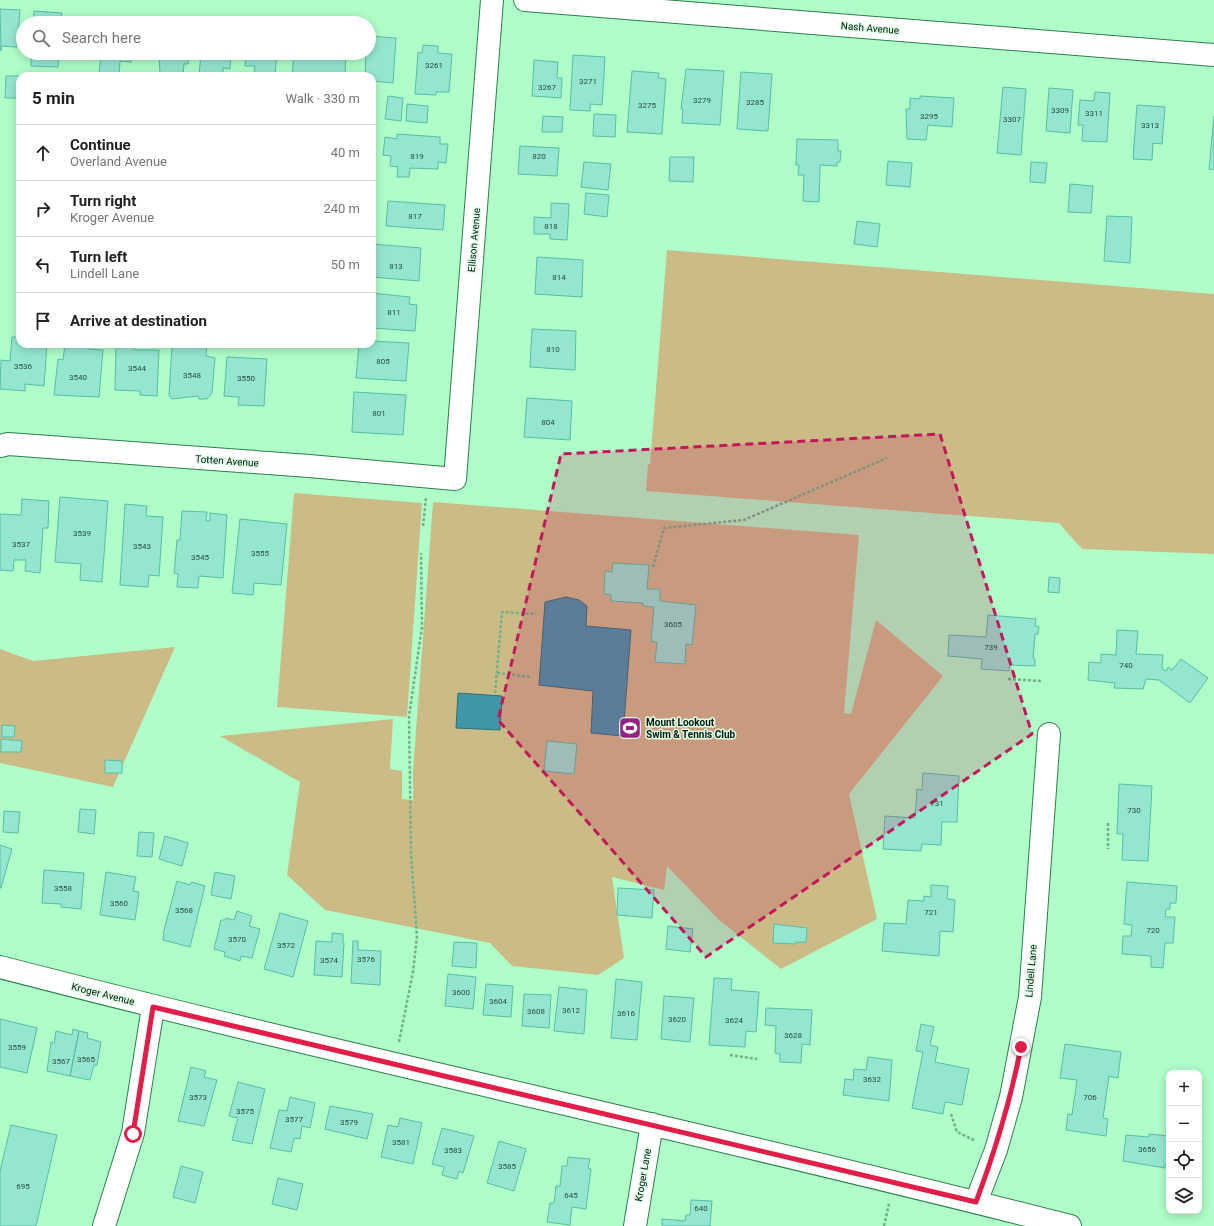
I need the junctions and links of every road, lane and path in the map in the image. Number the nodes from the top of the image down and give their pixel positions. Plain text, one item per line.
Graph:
1 (492, 0) edge
2 (526, 0) edge
3 (1214, 56) edge
4 (0, 446) edge
5 (887, 458) dead end
6 (455, 479) joint
7 (427, 492) dead end
8 (423, 526) dead end
9 (421, 553) dead end
10 (654, 567) dead end
11 (536, 614) dead end
12 (497, 673) junction
13 (531, 676) dead end
14 (1008, 679) dead end
15 (1042, 681) dead end
16 (495, 693) dead end
17 (1049, 734) dead end
18 (1108, 823) dead end
19 (1108, 849) dead end
20 (0, 967) edge
21 (153, 1007) junction
22 (730, 1055) dead end
23 (757, 1059) dead end
24 (396, 1064) junction
25 (951, 1114) dead end
26 (652, 1124) junction
27 (996, 1150) junction
28 (889, 1202) dead end
29 (976, 1202) junction
30 (104, 1226) edge
31 (635, 1226) edge
32 (884, 1226) edge
33 (1070, 1226) edge

1 - 6 street, Ellison Avenue
2 - 3 street, Nash Avenue
4 - 6 street, Totten Avenue
5 - 10 path
7 - 8 path
9 - 24 path
11 - 12 path
12 - 13 path
12 - 16 path
14 - 15 path
17 - 27 street, Lindell Lane
18 - 19 path
20 - 21 street, Kroger Avenue
21 - 24 street, Kroger Avenue
21 - 30 street
22 - 23 path
24 - 26 street, Kroger Avenue
25 - 27 path
26 - 29 street, Kroger Avenue
26 - 31 street, Kroger Lane
27 - 29 street, Lindell Lane
28 - 32 path
29 - 33 street, Kroger Avenue

